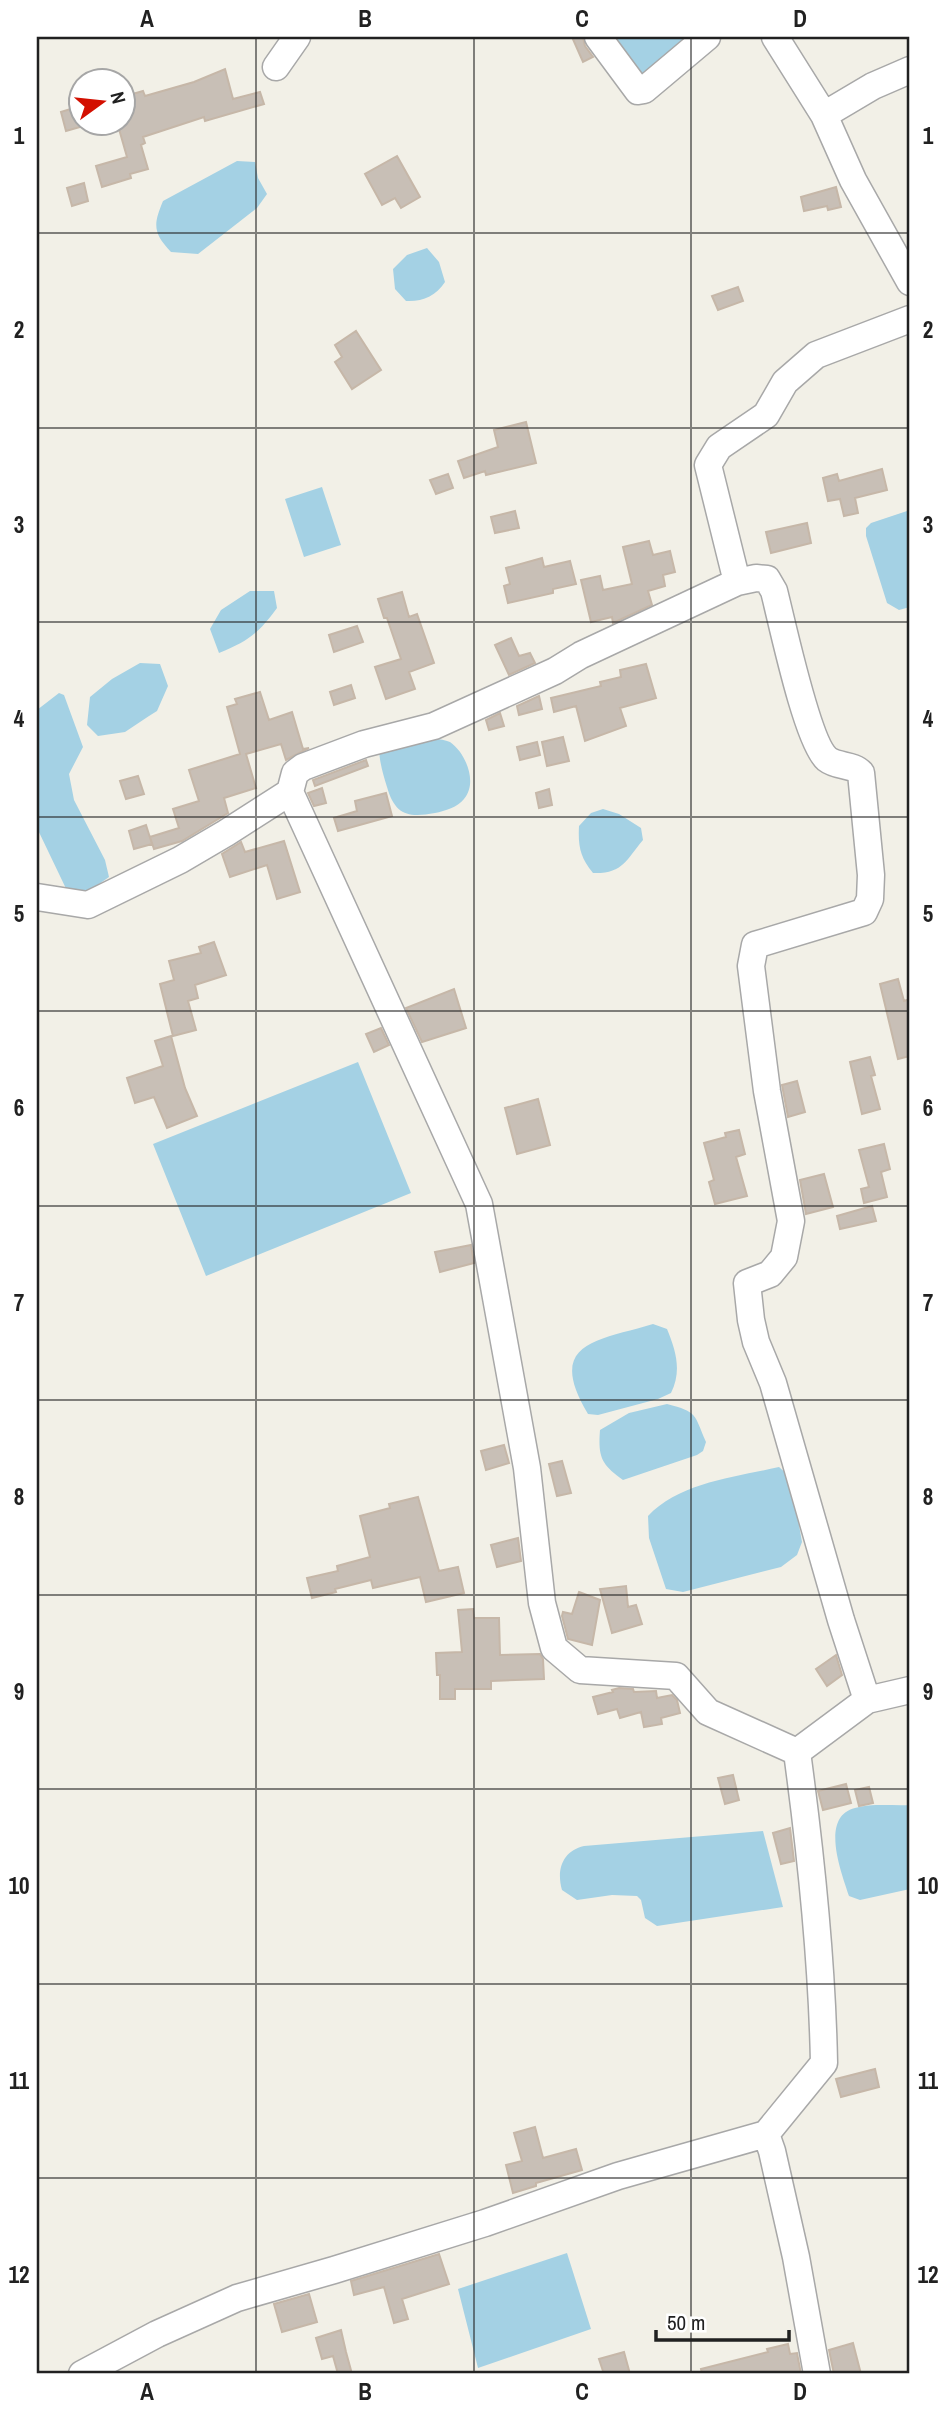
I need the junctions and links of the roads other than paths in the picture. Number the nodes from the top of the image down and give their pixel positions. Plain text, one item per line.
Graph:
1 (297, 37) edge
2 (598, 37) edge
3 (707, 37) edge
4 (775, 37) edge
5 (276, 67) dead end
6 (910, 70) edge
7 (824, 115) junction
8 (901, 242) edge
9 (910, 282) edge
10 (910, 319) edge
11 (737, 582) junction
12 (290, 792) junction
13 (37, 897) edge
14 (910, 1690) edge
15 (867, 1700) junction
16 (797, 1752) junction
17 (766, 2134) junction
18 (82, 2374) edge
19 (817, 2374) edge

1 - 5 street
2 - 3 street
4 - 7 street
6 - 7 street
7 - 8 street
8 - 9 street
10 - 11 street
11 - 12 street
11 - 15 street
12 - 13 street
12 - 16 street
14 - 15 street
15 - 16 street
16 - 17 street
17 - 18 street
17 - 19 street

